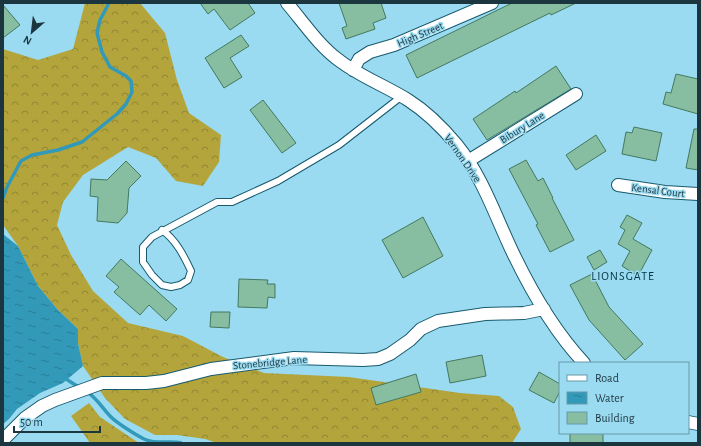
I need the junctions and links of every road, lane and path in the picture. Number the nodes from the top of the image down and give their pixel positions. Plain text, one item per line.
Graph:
1 (288, 3) edge
2 (492, 3) edge
3 (353, 70) junction
4 (576, 94) dead end
5 (402, 96) junction
6 (468, 161) junction
7 (618, 185) dead end
8 (698, 194) edge
9 (162, 230) junction
10 (544, 309) junction
11 (583, 362) edge
12 (3, 440) edge

1 - 3 street, Vernon Drive
2 - 3 street, High Street
3 - 5 street, Vernon Drive
4 - 6 street, Bibury Lane
5 - 6 street, Vernon Drive
5 - 9 lane
6 - 10 street, Vernon Drive
7 - 8 street, Kensal Court
9 - 9 lane
10 - 11 street, Vernon Drive
10 - 12 street, Stonebridge Lane

